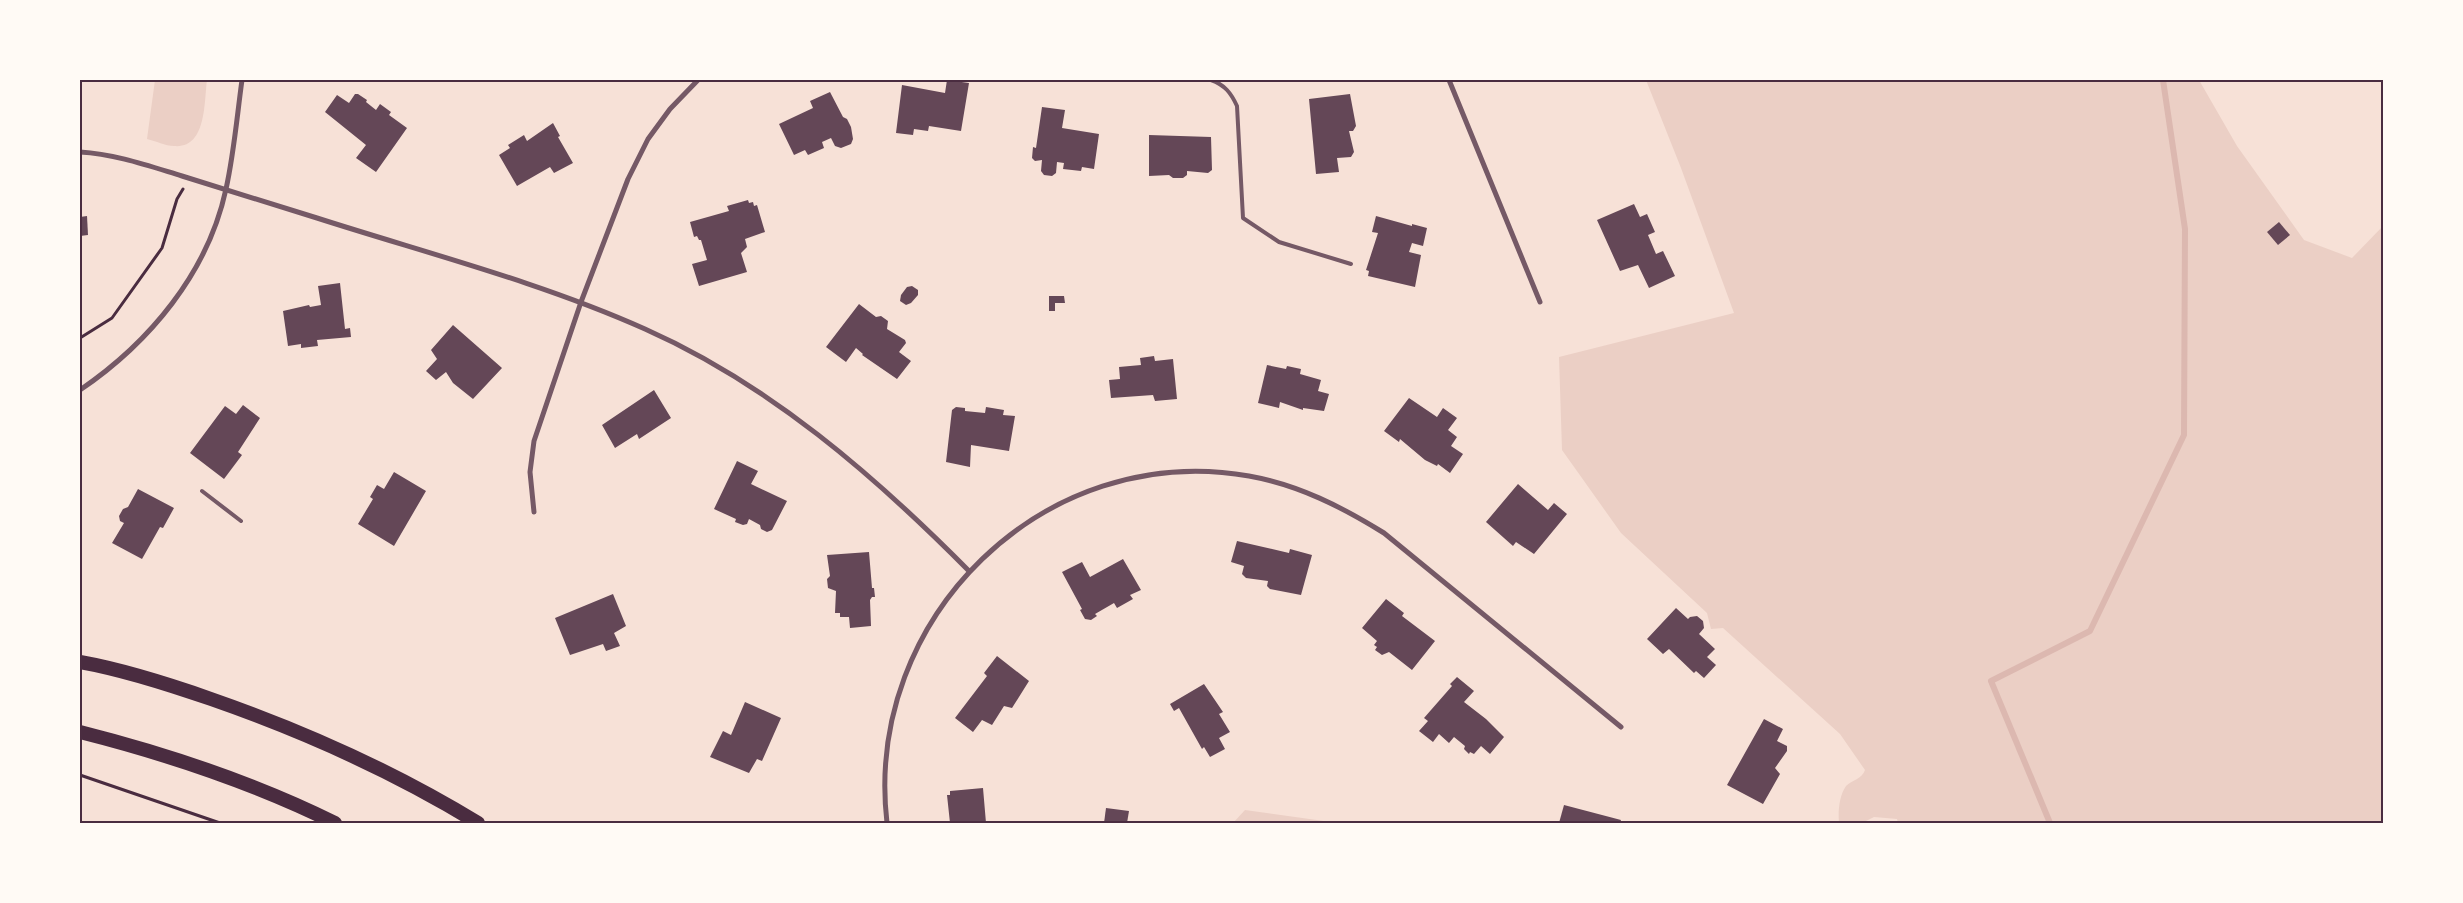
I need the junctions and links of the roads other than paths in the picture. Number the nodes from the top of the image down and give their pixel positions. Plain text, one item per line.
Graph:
1 (242, 80) edge
2 (698, 80) edge
3 (1211, 80) edge
4 (1449, 80) edge
5 (80, 152) edge
6 (226, 190) junction
7 (1351, 264) dead end
8 (580, 302) junction
9 (1540, 302) dead end
10 (80, 390) edge
11 (202, 491) dead end
12 (534, 512) dead end
13 (241, 522) dead end
14 (968, 571) junction
15 (80, 662) edge
16 (1620, 727) dead end
17 (80, 732) edge
18 (335, 823) edge
19 (478, 823) edge
20 (887, 823) edge

1 - 6 street
2 - 8 street
3 - 7 lane
4 - 9 street
5 - 6 street
6 - 8 street
6 - 10 street
8 - 12 street
8 - 14 street
11 - 13 lane
14 - 16 street
14 - 20 street
15 - 19 highway
17 - 18 highway

